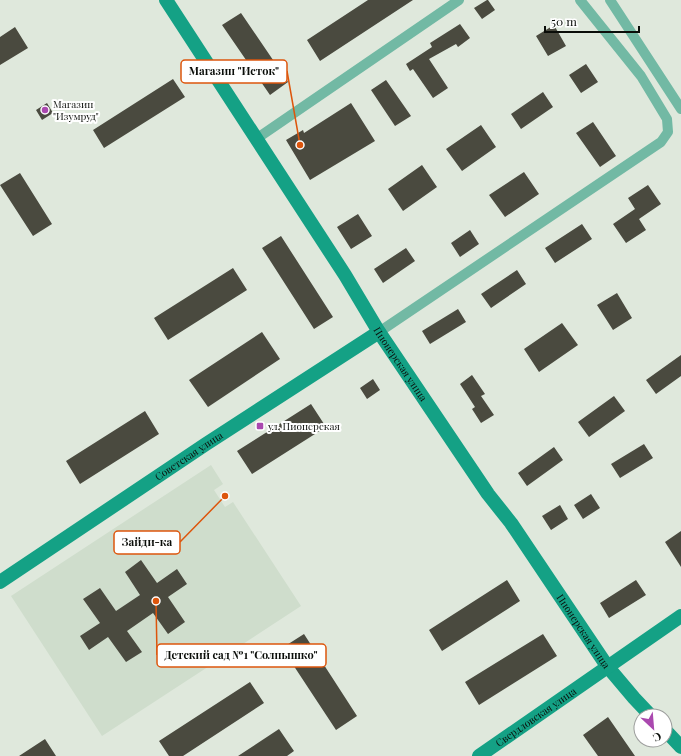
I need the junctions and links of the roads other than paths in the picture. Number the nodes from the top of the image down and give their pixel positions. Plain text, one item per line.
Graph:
1 (166, 0) edge
2 (459, 0) edge
3 (580, 0) edge
4 (610, 0) edge
5 (681, 109) edge
6 (667, 119) junction
7 (256, 140) junction
8 (379, 332) junction
9 (0, 582) edge
10 (681, 616) edge
11 (608, 666) junction
12 (643, 708) edge
13 (673, 738) edge
14 (681, 747) edge
15 (478, 756) edge

1 - 7 street, Пионерская улица
2 - 7 street
3 - 6 street
4 - 5 street
5 - 6 street
6 - 8 street
7 - 8 street, Пионерская улица
8 - 9 street, Советская улица
8 - 11 street, Пионерская улица
10 - 11 street, Свердловская улица
11 - 12 street, Пионерская улица
11 - 15 street, Свердловская улица
13 - 14 street

